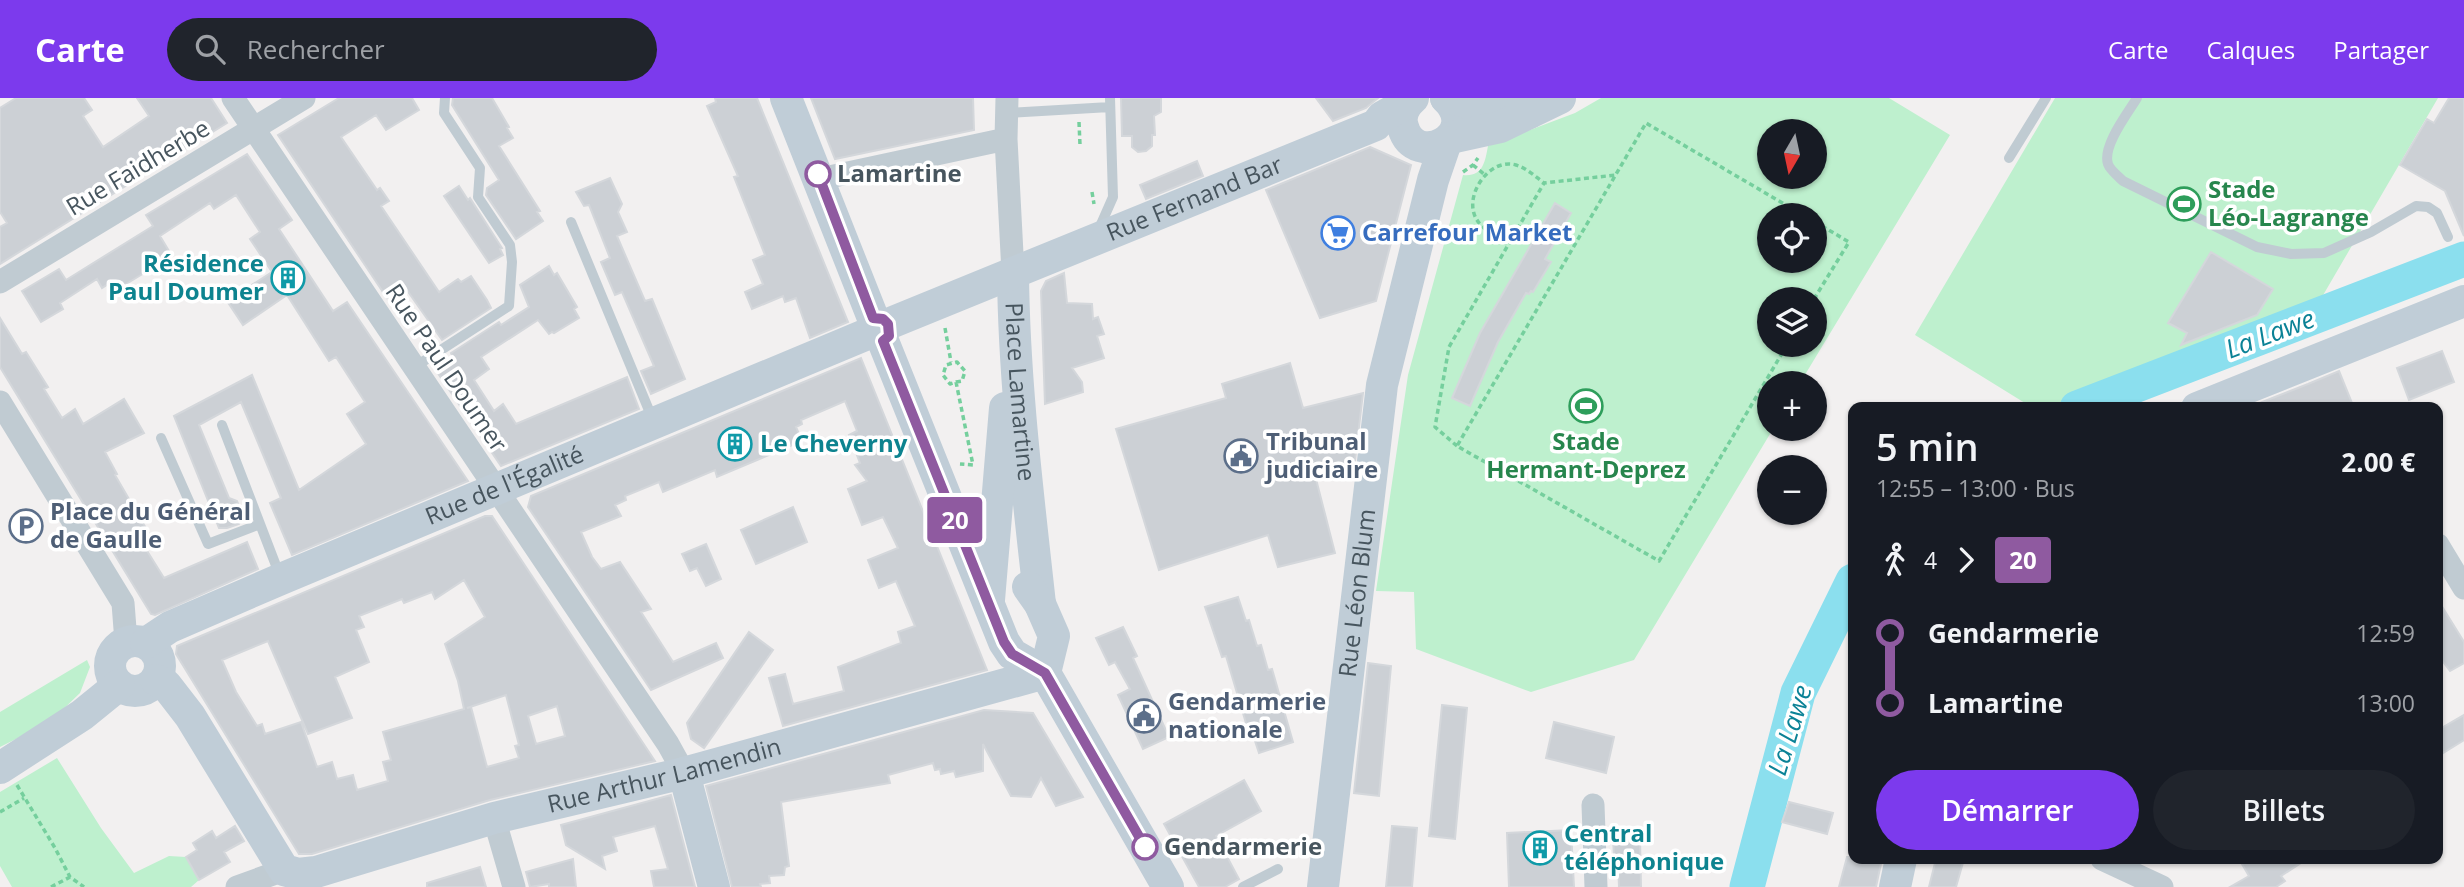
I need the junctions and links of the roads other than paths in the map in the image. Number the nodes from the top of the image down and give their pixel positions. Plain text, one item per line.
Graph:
1 (233, 98) edge
2 (304, 98) edge
3 (444, 98) edge
4 (786, 98) edge
5 (1446, 98) edge
6 (1560, 98) edge
7 (2046, 98) edge
8 (2137, 98) edge
9 (1410, 101) edge
10 (1110, 103) edge
11 (1007, 106) edge
12 (1529, 113) junction
13 (1376, 125) junction
14 (254, 129) junction
15 (1006, 139) junction
16 (1432, 141) junction
17 (2009, 158) dead end
18 (820, 179) junction
19 (571, 222) dead end
20 (2448, 237) dead end
21 (1095, 240) junction
22 (1013, 273) junction
23 (0, 282) edge
24 (2464, 301) edge
25 (1013, 319) junction
26 (877, 329) junction
27 (413, 368) junction
28 (0, 402) edge
29 (2212, 402) edge
30 (654, 423) junction
31 (222, 425) dead end
32 (161, 438) dead end
33 (937, 474) junction
34 (495, 488) junction
35 (260, 524) junction
36 (994, 543) junction
37 (2443, 553) edge
38 (281, 579) junction
39 (2464, 588) edge
40 (1040, 604) junction
41 (988, 607) junction
42 (136, 643) junction
43 (1045, 673) junction
44 (156, 680) junction
45 (119, 685) junction
46 (3, 767) edge
47 (684, 773) junction
48 (1593, 805) dead end
49 (494, 818) junction
50 (1900, 864) edge
51 (2113, 864) edge
52 (1278, 869) dead end
53 (284, 870) junction
54 (237, 887) edge
55 (513, 887) edge
56 (714, 887) edge
57 (1168, 887) edge
58 (1243, 887) edge
59 (1323, 887) edge
60 (1596, 887) edge
61 (1895, 887) edge
62 (2162, 887) edge

1 - 14 street, Rue Paul Doumer
2 - 14 street, Rue Faidherbe
3 - 27 lane
4 - 18 street, Place Lamartine
5 - 12 street
5 - 16 street
6 - 12 street
7 - 17 lane
8 - 20 lane
9 - 13 street, Rue Fernand Bar
9 - 16 street
10 - 11 lane
10 - 21 lane
11 - 15 street
12 - 16 street
13 - 16 street
13 - 21 street, Rue Fernand Bar
14 - 23 street, Rue Faidherbe
14 - 27 street, Rue Paul Doumer
15 - 18 street
15 - 22 street
16 - 59 street, Rue Léon Blum
18 - 26 street, Place Lamartine
19 - 30 lane
21 - 22 street, Rue Fernand Bar
22 - 25 street
22 - 26 street
24 - 29 street
25 - 36 street, Place Lamartine
25 - 40 street, Place Lamartine
26 - 30 street, Rue de l'Égalité
26 - 33 street, Place Lamartine
27 - 34 street, Rue Paul Doumer
28 - 42 street
30 - 34 street, Rue de l'Égalité
31 - 35 lane
32 - 35 lane
33 - 36 street, Place Lamartine
33 - 41 street, Place Lamartine
34 - 38 street, Rue de l'Égalité
34 - 47 street, Rue Paul Doumer
35 - 38 lane
36 - 40 street, Place Lamartine
36 - 41 street, Place Lamartine
37 - 39 street
38 - 42 street, Rue de l'Égalité
40 - 43 street, Place Lamartine
41 - 43 street, Place Lamartine
42 - 44 street
42 - 45 street
43 - 47 street, Rue Arthur Lamendin
43 - 57 street
44 - 45 street
44 - 53 street
45 - 46 street
47 - 49 street, Rue Arthur Lamendin
47 - 56 street
48 - 60 street
49 - 53 street, Rue Arthur Lamendin
49 - 55 street
50 - 61 street
51 - 62 street
52 - 58 lane
53 - 54 street

